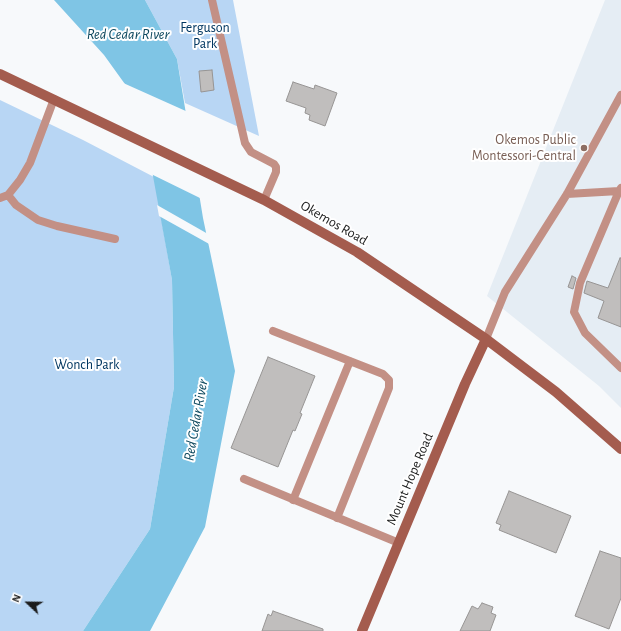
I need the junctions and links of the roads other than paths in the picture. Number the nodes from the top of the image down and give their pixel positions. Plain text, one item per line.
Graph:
1 (212, 0) edge
2 (0, 74) edge
3 (621, 95) edge
4 (54, 99) junction
5 (620, 189) edge
6 (568, 194) junction
7 (4, 196) edge
8 (264, 200) junction
9 (115, 239) dead end
10 (273, 330) dead end
11 (486, 339) junction
12 (350, 361) junction
13 (621, 368) edge
14 (621, 449) edge
15 (244, 479) dead end
16 (293, 500) junction
17 (337, 518) junction
18 (399, 543) junction
19 (362, 631) edge

1 - 8 lane
2 - 4 main road, Okemos Road
3 - 6 lane
4 - 7 lane
4 - 8 main road, Okemos Road
5 - 6 lane
5 - 13 lane
6 - 11 lane
7 - 9 lane
8 - 11 main road, Okemos Road
10 - 12 lane
11 - 14 main road, Okemos Road
11 - 18 main road, Mount Hope Road
12 - 16 lane
12 - 17 lane
15 - 16 lane
16 - 17 lane
17 - 18 lane
18 - 19 main road, Mount Hope Road

